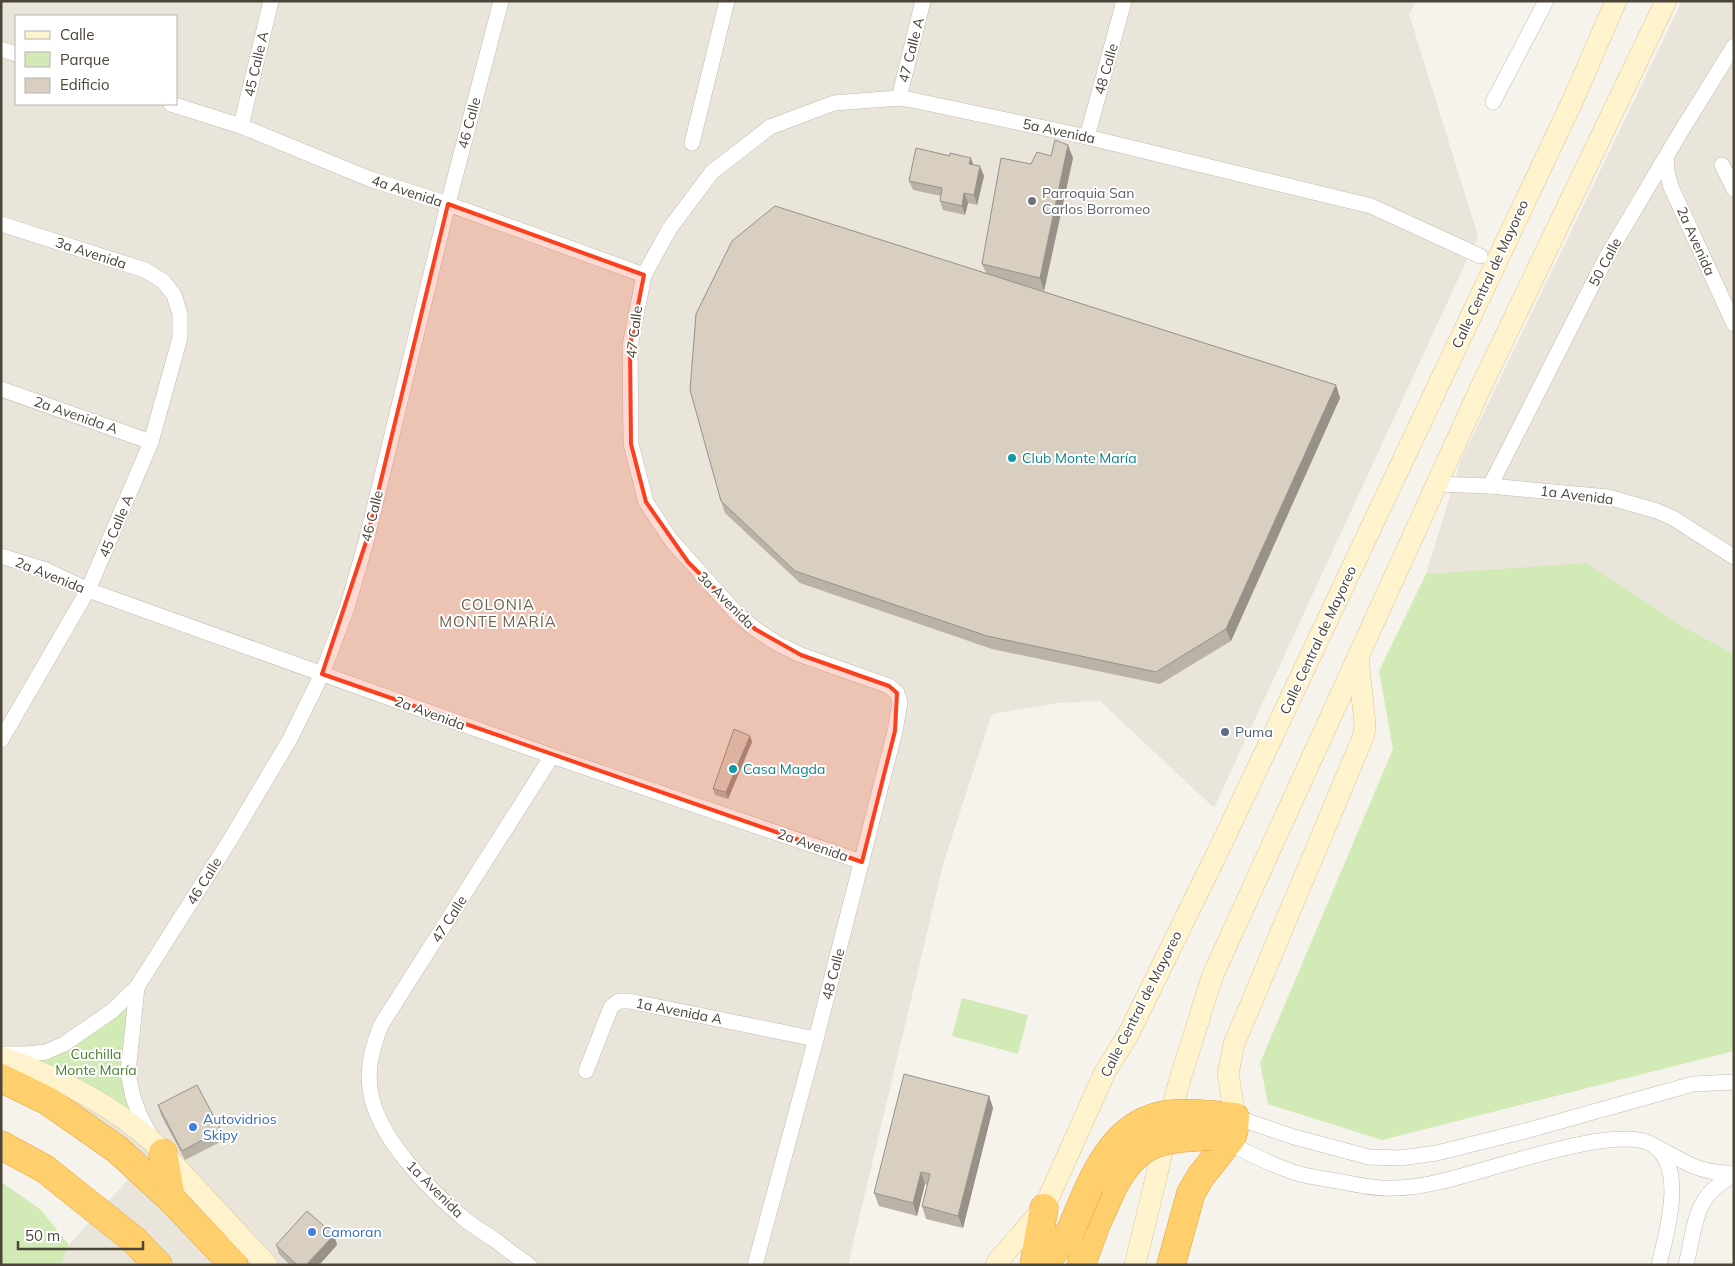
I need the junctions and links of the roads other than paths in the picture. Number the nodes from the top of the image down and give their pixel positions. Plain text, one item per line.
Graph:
1 (271, 1) edge
2 (501, 1) edge
3 (727, 1) edge
4 (923, 1) edge
5 (1124, 1) edge
6 (1546, 1) edge
7 (1616, 1) edge
8 (1666, 1) edge
9 (1734, 46) edge
10 (1, 49) edge
11 (15, 54) edge
12 (899, 98) junction
13 (1493, 102) dead end
14 (174, 105) edge
15 (242, 126) junction
16 (1087, 137) junction
17 (692, 143) dead end
18 (1666, 156) junction
19 (1722, 165) dead end
20 (1734, 189) edge
21 (448, 204) junction
22 (1, 224) edge
23 (670, 228) joint
24 (1480, 256) dead end
25 (644, 275) junction
26 (174, 295) joint
27 (1734, 324) edge
28 (1, 388) edge
29 (151, 442) junction
30 (631, 444) joint
31 (1436, 484) junction
32 (1490, 486) junction
33 (1, 556) edge
34 (1734, 557) edge
35 (88, 590) junction
36 (1358, 657) junction
37 (322, 674) junction
38 (889, 686) joint
39 (1, 740) edge
40 (552, 756) junction
41 (862, 862) junction
42 (136, 988) junction
43 (816, 1039) junction
44 (1, 1055) edge
45 (586, 1071) dead end
46 (1, 1078) edge
47 (1734, 1082) edge
48 (370, 1089) joint
49 (1222, 1128) junction
50 (1651, 1144) junction
51 (1, 1145) edge
52 (158, 1148) junction
53 (1733, 1176) edge
54 (170, 1199) junction
55 (1044, 1208) junction
56 (158, 1265) edge
57 (234, 1265) edge
58 (266, 1265) edge
59 (529, 1265) edge
60 (755, 1265) edge
61 (996, 1265) edge
62 (1034, 1265) edge
63 (1042, 1265) edge
64 (1081, 1265) edge
65 (1135, 1265) edge
66 (1171, 1265) edge
67 (1659, 1265) edge
68 (1686, 1265) edge

1 - 15 street, 45 Calle A
2 - 21 street, 46 Calle
3 - 17 street
4 - 12 street, 47 Calle A
5 - 16 street, 48 Calle
6 - 13 street
7 - 55 main road, Calle Central de Mayoreo
8 - 31 main road
9 - 18 street, 50 Calle
10 - 11 street
12 - 16 street, 5a Avenida
12 - 23 street, 5a Avenida
14 - 15 street, 4a Avenida
15 - 21 street, 4a Avenida
16 - 24 street, 5a Avenida
18 - 27 street, 2a Avenida
18 - 32 street, 50 Calle
19 - 20 street
21 - 25 street, 4a Avenida
21 - 37 street, 46 Calle
22 - 26 street, 3a Avenida
23 - 25 street, 47 Calle
25 - 30 street, 47 Calle
26 - 29 street, 45 Calle A
28 - 29 street, 2a Avenida A
29 - 35 street, 45 Calle A
30 - 38 street, 3a Avenida
31 - 32 street, 1a Avenida
31 - 36 main road
32 - 34 street, 1a Avenida
33 - 35 street, 2a Avenida
35 - 37 street, 2a Avenida
35 - 39 street, 45 Calle A
36 - 49 main road
36 - 65 main road
37 - 40 street, 2a Avenida
37 - 42 street, 46 Calle
38 - 41 street, 48 Calle
40 - 41 street, 2a Avenida
40 - 48 street, 47 Calle
41 - 43 street, 48 Calle
42 - 44 street, 46 Calle
42 - 52 street, 46 Calle
43 - 45 street, 1a Avenida A
43 - 60 street, 48 Calle
44 - 52 main road
46 - 54 highway
47 - 49 street
48 - 59 street, 1a Avenida
49 - 50 street
49 - 63 highway, bridge
49 - 64 highway, bridge
49 - 66 highway
50 - 53 street
50 - 67 street
51 - 56 highway
52 - 54 highway
52 - 58 main road
53 - 68 street
54 - 57 highway
55 - 61 main road, Calle Central de Mayoreo
55 - 62 highway

